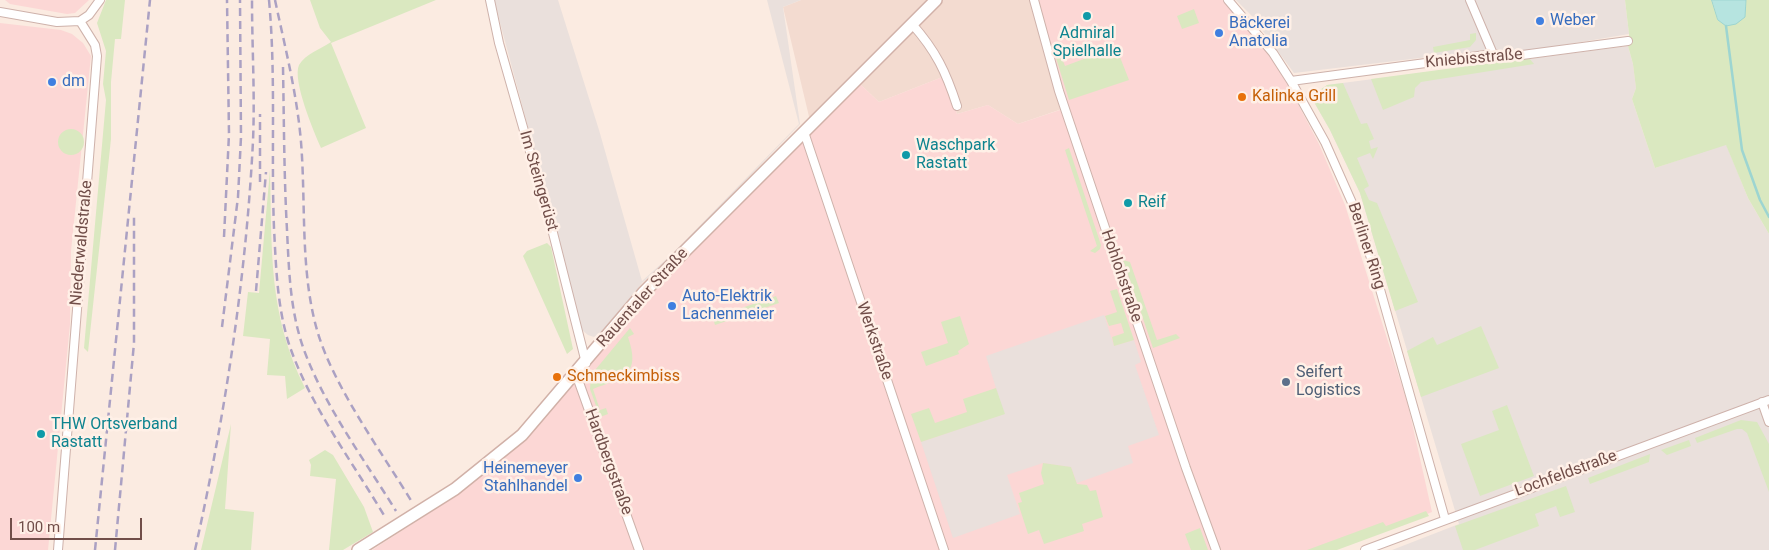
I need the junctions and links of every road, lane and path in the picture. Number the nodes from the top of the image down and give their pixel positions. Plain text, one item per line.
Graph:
1 (100, 0) edge
2 (490, 0) edge
3 (936, 0) edge
4 (1034, 0) edge
5 (1228, 0) edge
6 (1470, 0) edge
7 (0, 12) edge
8 (80, 21) junction
9 (912, 24) junction
10 (1628, 42) dead end
11 (1493, 54) junction
12 (1292, 81) junction
13 (957, 106) dead end
14 (804, 132) junction
15 (586, 363) junction
16 (576, 374) junction
17 (1765, 401) edge
18 (1769, 422) edge
19 (1445, 519) junction
20 (58, 550) edge
21 (358, 550) edge
22 (639, 550) edge
23 (944, 550) edge
24 (1216, 550) edge
25 (1365, 550) edge

1 - 8 street
2 - 15 street, Im Steingerüst
3 - 9 street, Rauentaler Straße
4 - 24 street, Hohlohstraße
5 - 12 street, Berliner Ring
6 - 11 street
7 - 8 street
8 - 20 street, Niederwaldstraße
9 - 13 street
9 - 14 street, Rauentaler Straße
10 - 11 street, Kniebisstraße
11 - 12 street, Kniebisstraße
12 - 19 street, Berliner Ring
14 - 15 street, Rauentaler Straße
14 - 23 street, Werkstraße
15 - 16 street, Rauentaler Straße
16 - 21 street, Rauentaler Straße
16 - 22 street, Hardbergstraße
17 - 18 street
17 - 19 street, Lochfeldstraße
19 - 25 street, Lochfeldstraße

